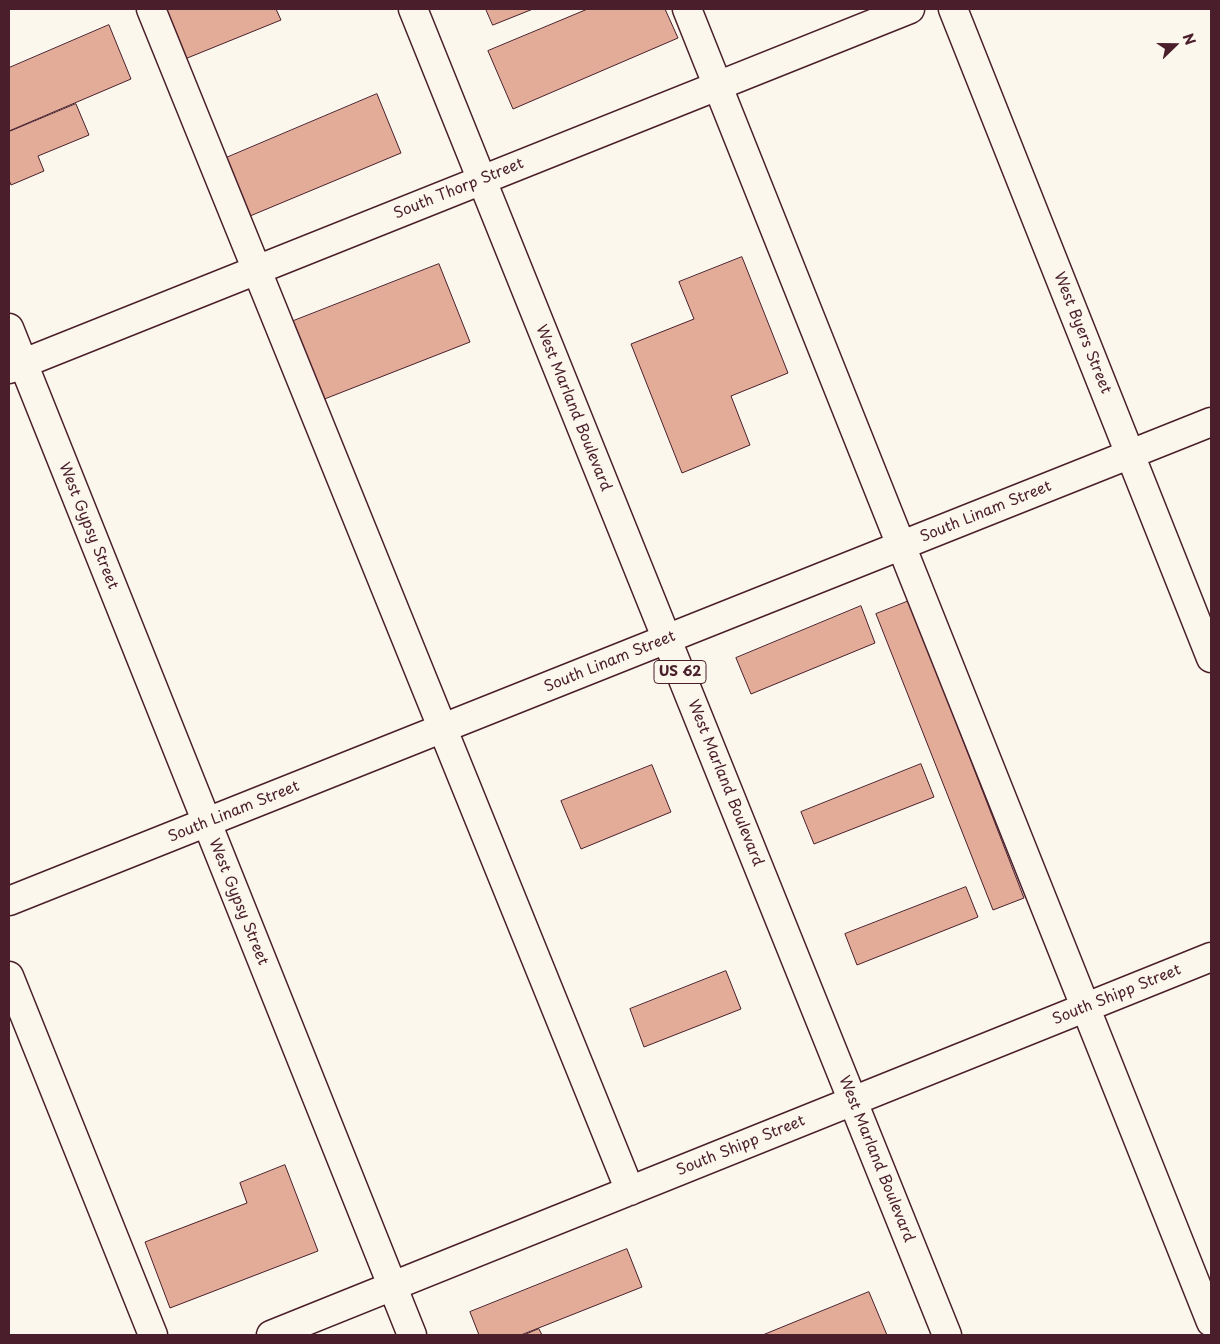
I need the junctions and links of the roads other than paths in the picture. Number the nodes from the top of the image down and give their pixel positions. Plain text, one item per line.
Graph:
1 (151, 9) edge
2 (413, 9) edge
3 (686, 9) edge
4 (910, 9) edge
5 (953, 9) edge
6 (718, 86) junction
7 (482, 180) junction
8 (257, 270) junction
9 (9, 328) edge
10 (16, 367) edge
11 (1211, 422) edge
12 (1130, 454) junction
13 (901, 546) junction
14 (667, 640) junction
15 (1211, 658) edge
16 (444, 728) junction
17 (207, 822) junction
18 (9, 901) edge
19 (1211, 957) edge
20 (9, 976) edge
21 (1087, 1008) junction
22 (853, 1102) junction
23 (630, 1191) junction
24 (392, 1287) junction
25 (1211, 1322) edge
26 (153, 1335) edge
27 (271, 1335) edge
28 (412, 1335) edge
29 (947, 1335) edge

1 - 8 main road
2 - 7 main road, West Marland Boulevard / US 62
3 - 6 main road
4 - 6 main road, South Thorp Street
5 - 12 main road, West Byers Street
6 - 7 main road, South Thorp Street
6 - 13 main road
7 - 8 main road, South Thorp Street
7 - 14 main road, West Marland Boulevard / US 62
8 - 10 main road, South Thorp Street
8 - 16 main road
9 - 10 main road, West Gypsy Street
10 - 17 main road, West Gypsy Street
11 - 12 main road, South Linam Street
12 - 13 main road, South Linam Street
12 - 15 main road, West Byers Street
13 - 14 main road, South Linam Street
13 - 21 main road
14 - 16 main road, South Linam Street
14 - 22 main road, West Marland Boulevard / US 62
16 - 17 main road, South Linam Street
16 - 23 main road
17 - 18 main road, South Linam Street
17 - 24 main road, West Gypsy Street
19 - 21 main road, South Shipp Street
20 - 26 main road
21 - 22 main road, South Shipp Street
21 - 25 main road
22 - 23 main road, South Shipp Street
22 - 29 main road, West Marland Boulevard / US 62
23 - 24 main road, South Shipp Street
24 - 27 main road, South Shipp Street
24 - 28 main road, West Gypsy Street

